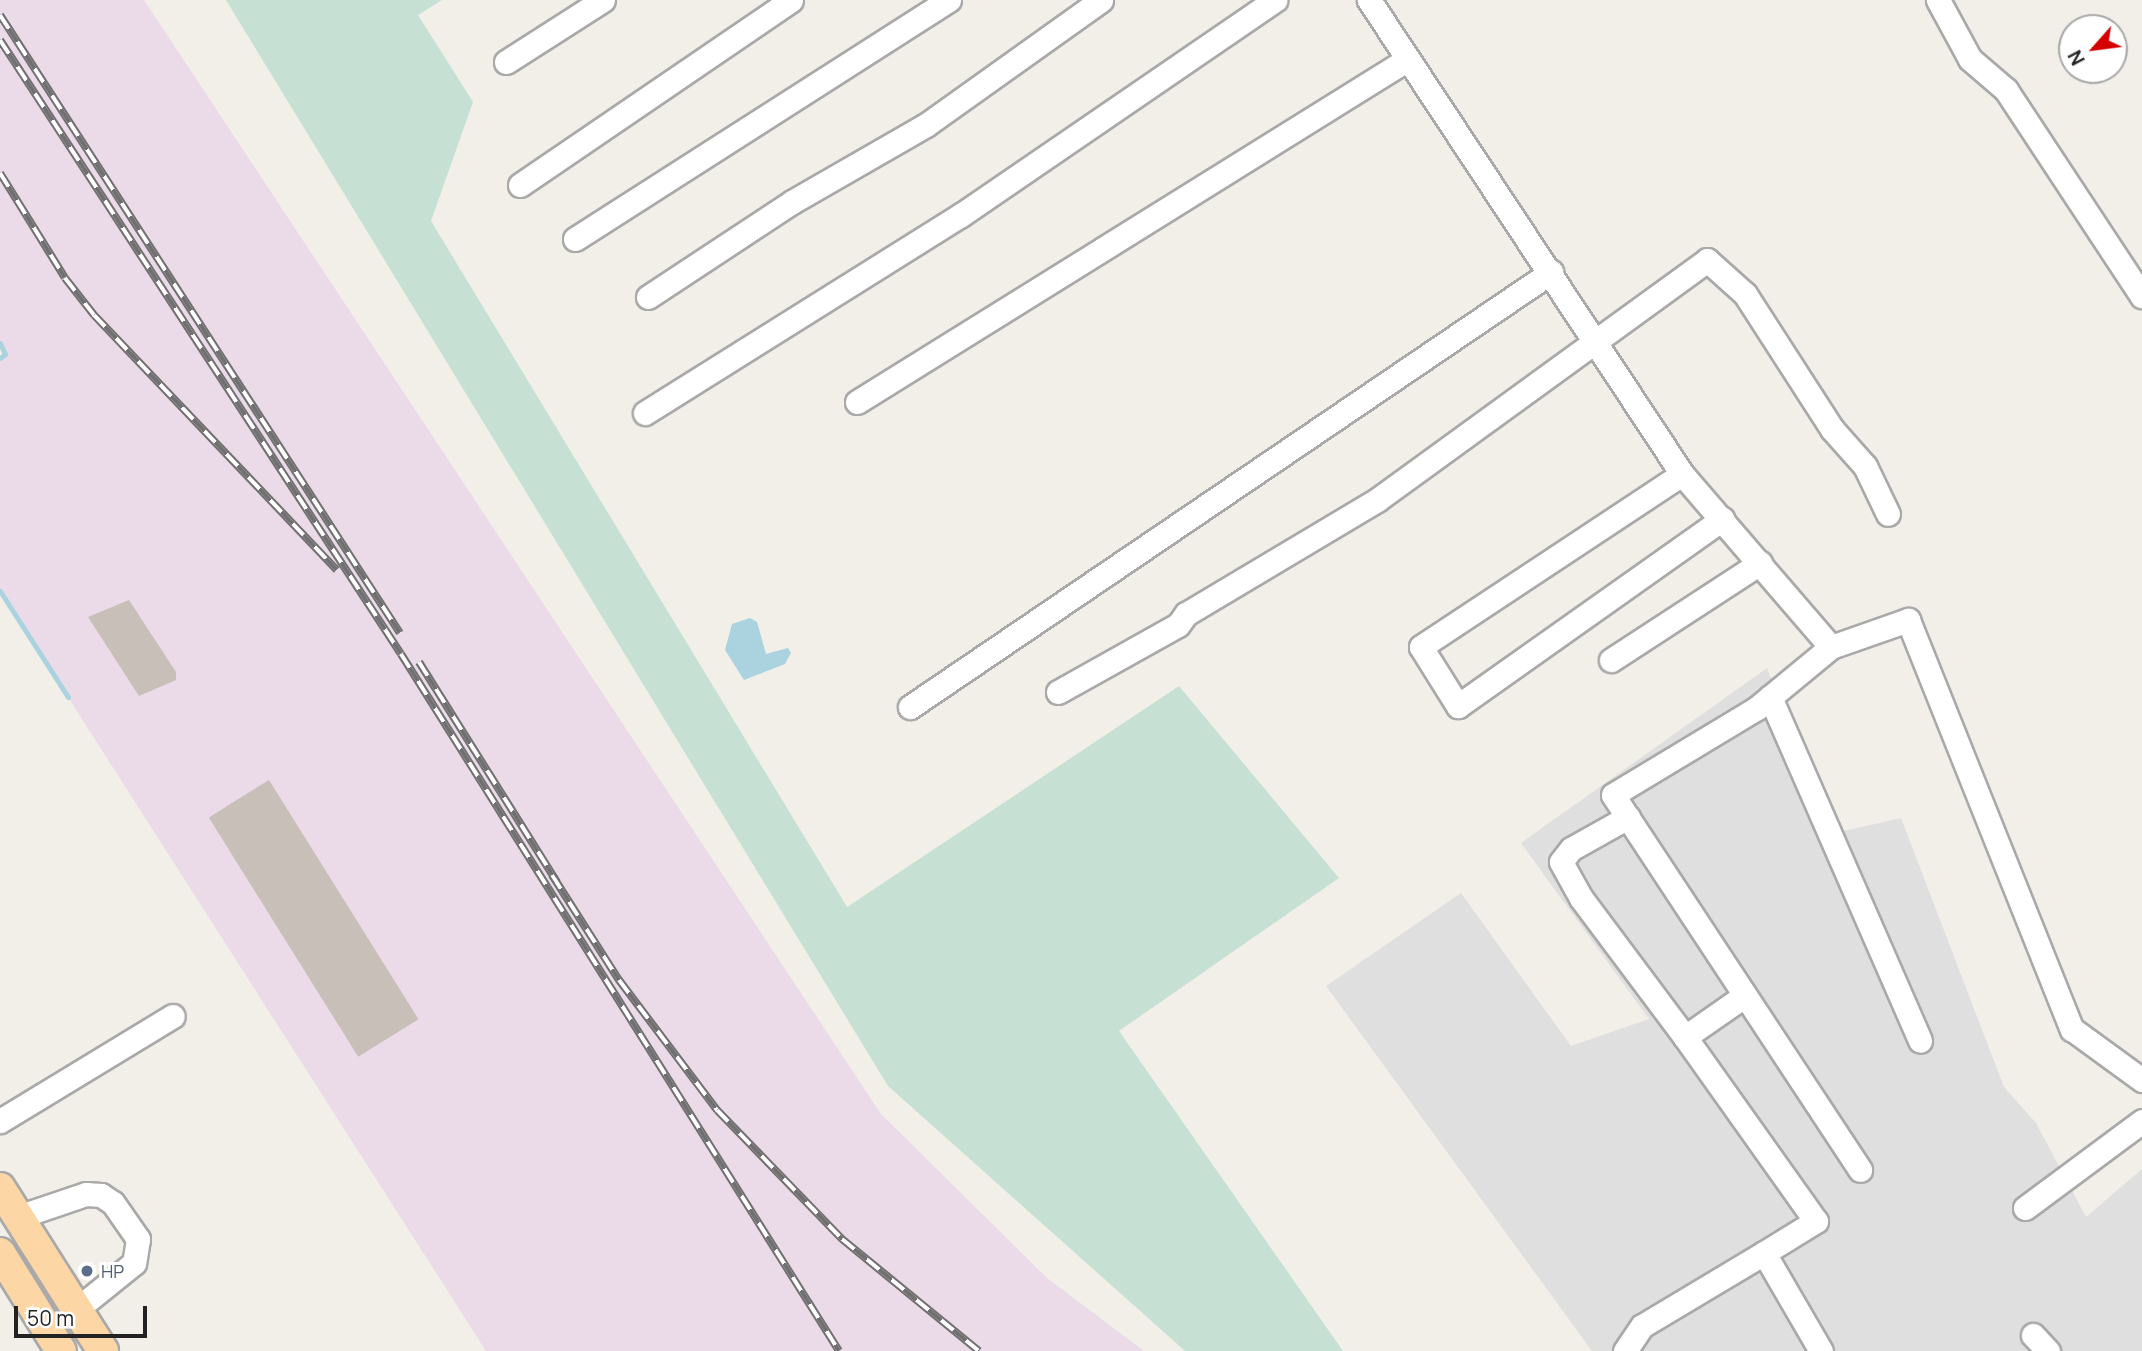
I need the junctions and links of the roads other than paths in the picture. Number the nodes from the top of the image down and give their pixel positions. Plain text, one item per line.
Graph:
1 (603, 0) edge
2 (791, 0) edge
3 (949, 0) edge
4 (1101, 0) edge
5 (1275, 0) edge
6 (1369, 0) edge
7 (1938, 0) edge
8 (1408, 59) junction
9 (506, 62) dead end
10 (520, 186) dead end
11 (575, 239) dead end
12 (1551, 272) junction
13 (2142, 296) edge
14 (648, 297) dead end
15 (1595, 337) junction
16 (858, 402) dead end
17 (645, 413) dead end
18 (1674, 479) junction
19 (1888, 514) dead end
20 (1714, 524) junction
21 (1760, 563) junction
22 (1831, 647) junction
23 (1611, 660) dead end
24 (1058, 692) dead end
25 (1770, 697) junction
26 (910, 707) dead end
27 (1628, 817) junction
28 (1744, 996) junction
29 (173, 1016) dead end
30 (1685, 1037) junction
31 (1920, 1041) dead end
32 (2142, 1080) edge
33 (0, 1121) edge
34 (2142, 1121) edge
35 (1860, 1170) dead end
36 (0, 1188) edge
37 (2025, 1208) dead end
38 (18, 1217) junction
39 (0, 1253) edge
40 (1764, 1253) junction
41 (77, 1309) junction
42 (61, 1351) edge
43 (103, 1351) edge
44 (1625, 1351) edge
45 (1821, 1351) edge

1 - 9 street
2 - 10 street
3 - 11 street
4 - 14 street
5 - 17 street
6 - 8 street
7 - 13 street
8 - 12 street
8 - 16 street
12 - 15 street
12 - 26 street
15 - 18 street
15 - 19 street
15 - 24 street
18 - 20 street
18 - 20 street
20 - 21 street
21 - 22 street
21 - 23 street
22 - 25 street
22 - 32 street
25 - 27 street
25 - 31 street
27 - 28 street
27 - 30 street
28 - 30 street
28 - 35 street
29 - 33 street
30 - 40 street
34 - 37 street
36 - 38 main road
38 - 41 main road
38 - 41 street
39 - 42 main road
40 - 44 street
40 - 45 street
41 - 43 main road

